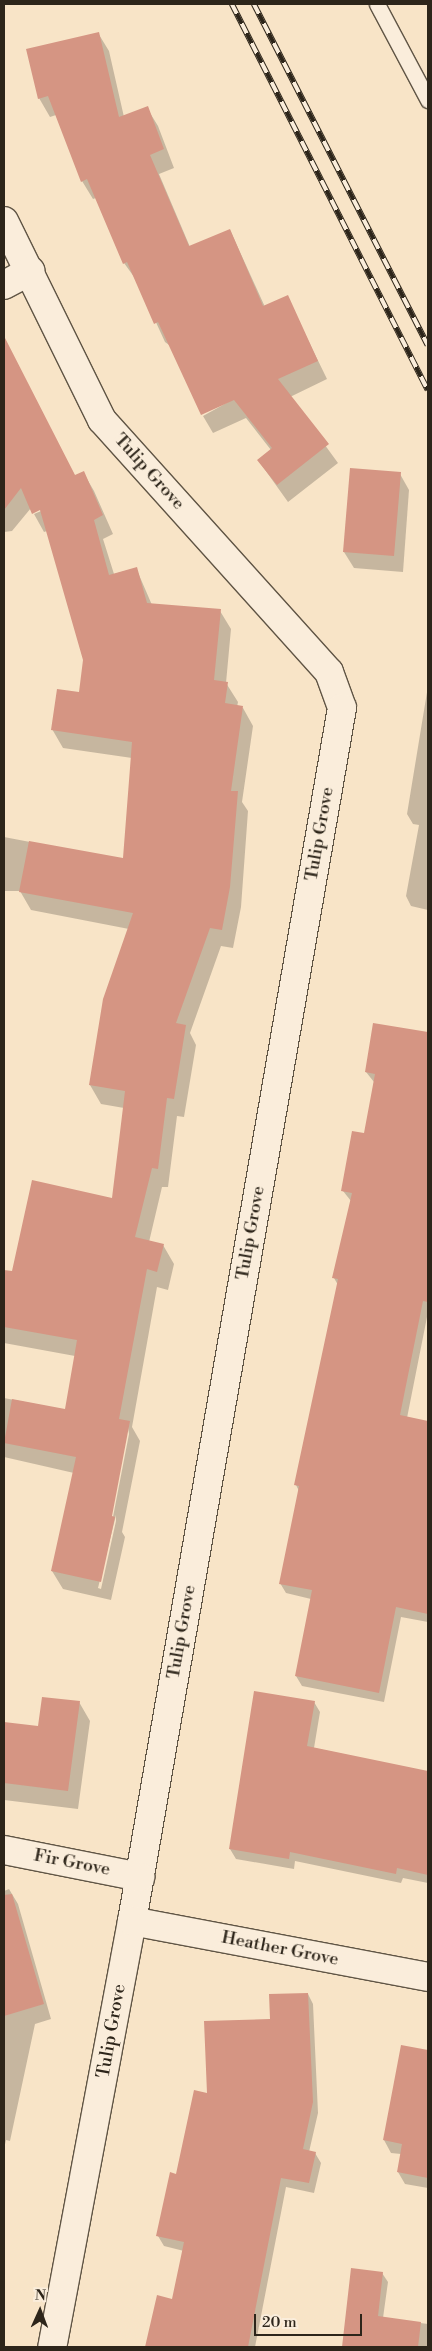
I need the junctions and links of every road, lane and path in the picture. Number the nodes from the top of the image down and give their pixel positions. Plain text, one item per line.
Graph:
1 (378, 4) edge
2 (383, 4) edge
3 (388, 28) junction
4 (428, 100) edge
5 (4, 221) edge
6 (30, 271) junction
7 (4, 285) edge
8 (4, 1850) edge
9 (140, 1877) junction
10 (132, 1921) junction
11 (428, 1977) edge
12 (52, 2347) edge

1 - 3 lane
2 - 3 lane
3 - 4 lane
5 - 6 street, Tulip Grove
6 - 7 street
6 - 9 street, Tulip Grove
8 - 9 street, Fir Grove
9 - 10 street, Tulip Grove
10 - 11 street, Heather Grove
10 - 12 street, Tulip Grove

